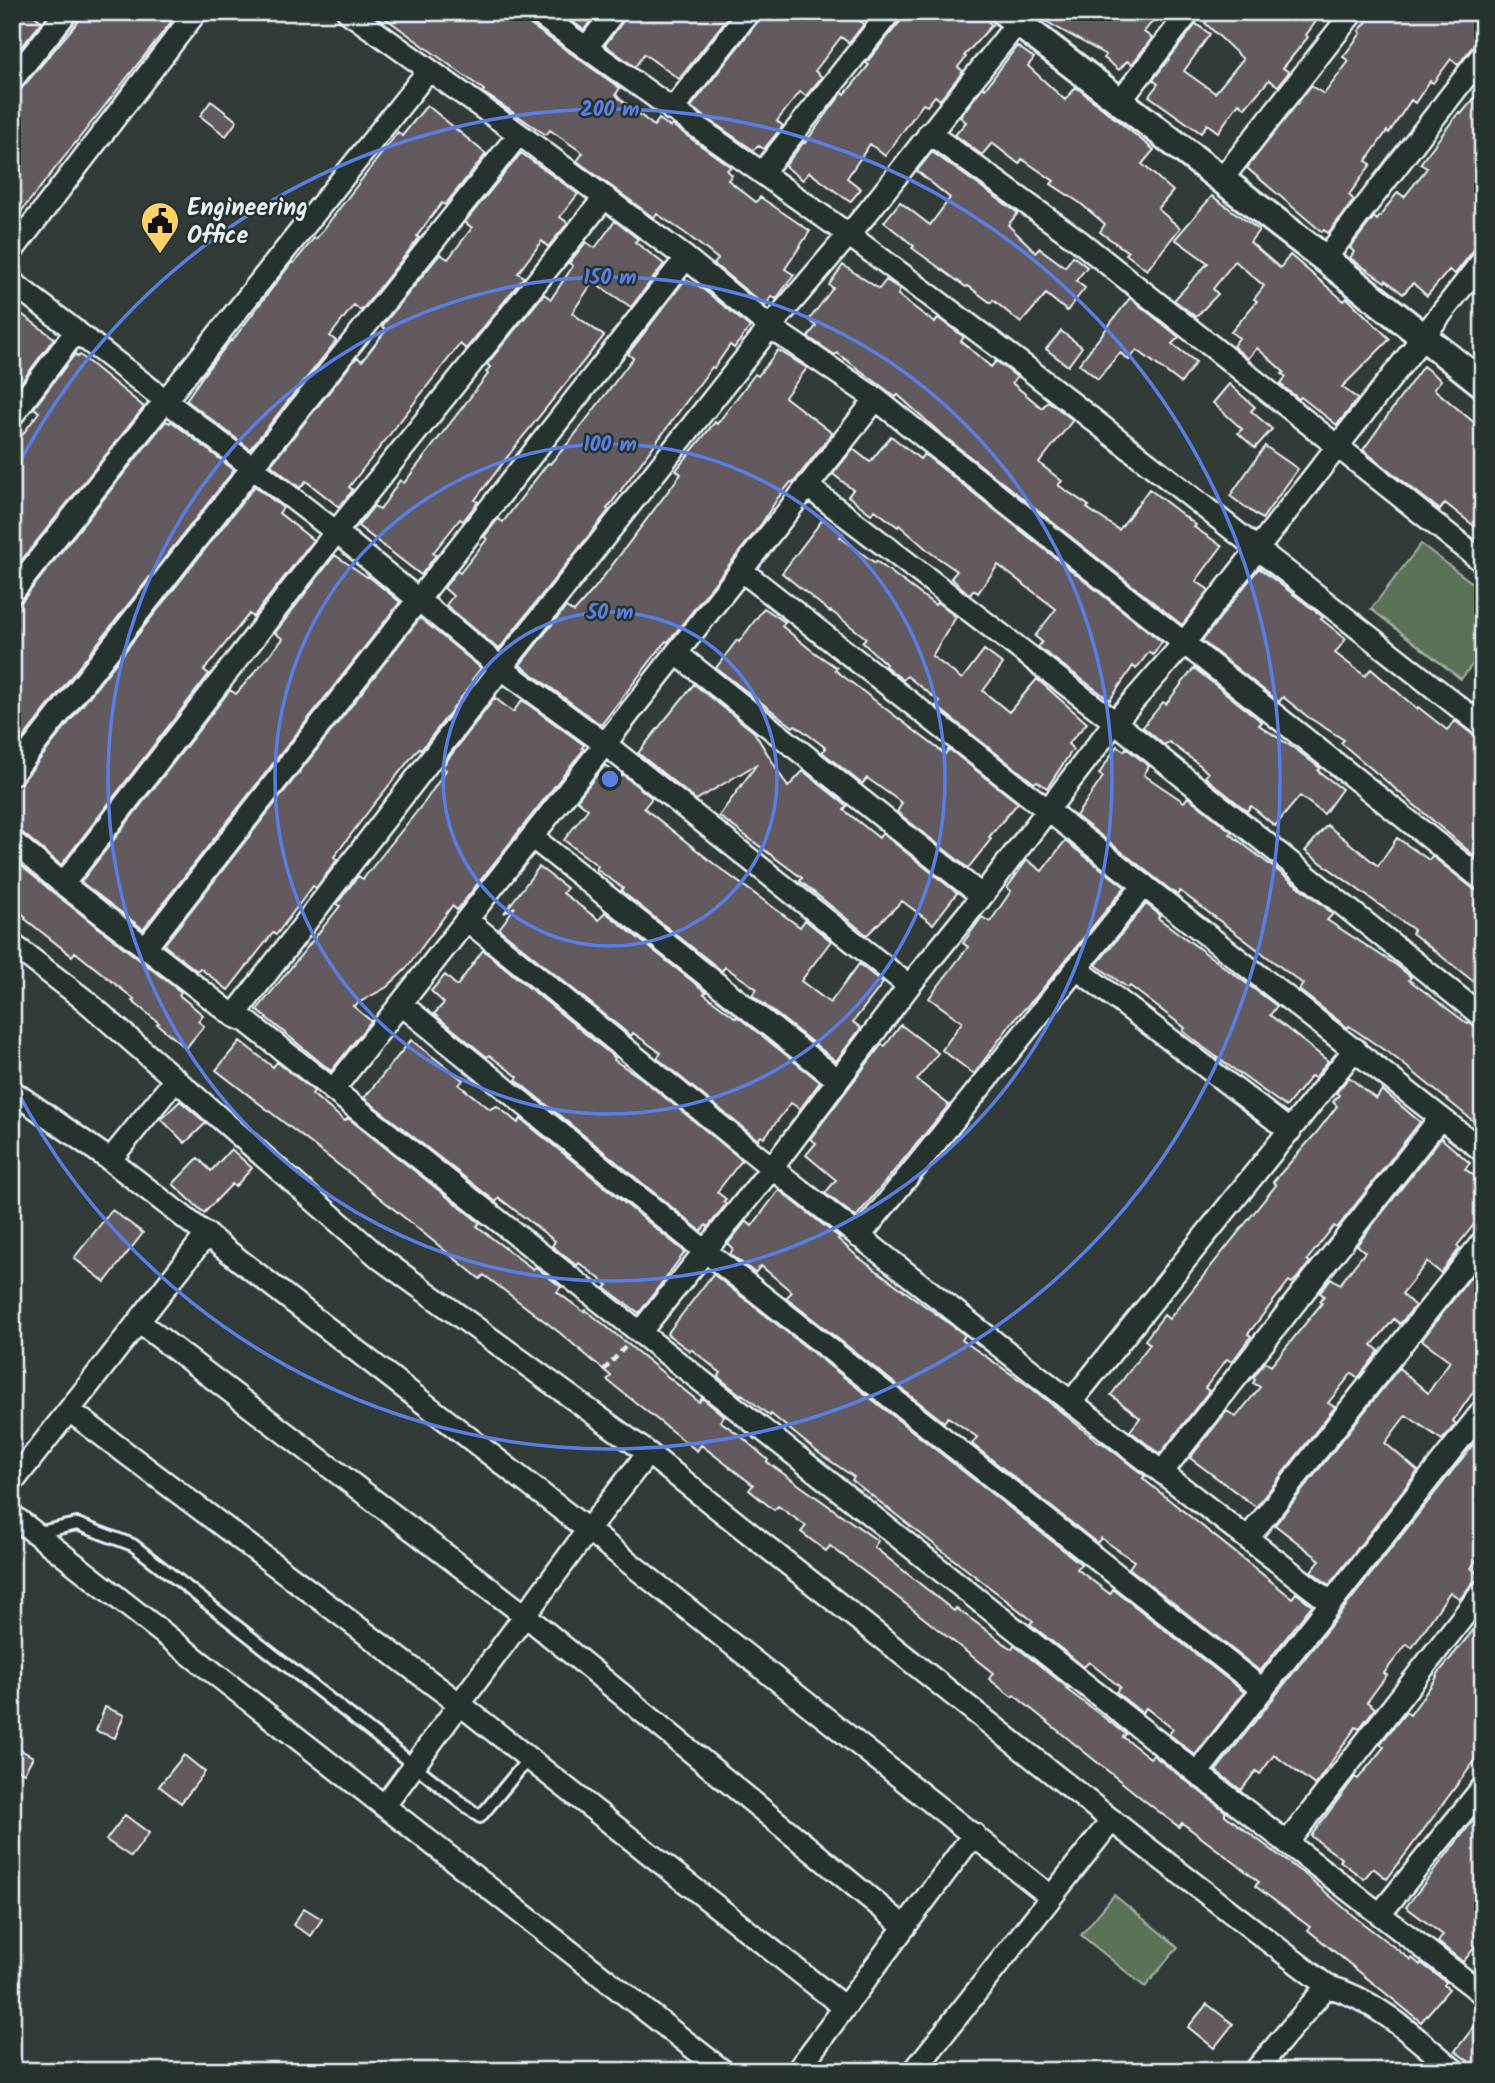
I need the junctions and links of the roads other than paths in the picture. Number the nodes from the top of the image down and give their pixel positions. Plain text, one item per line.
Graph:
1 (67, 12) edge
2 (196, 12) edge
3 (348, 12) edge
4 (536, 12) edge
5 (614, 12) edge
6 (748, 12) edge
7 (890, 12) edge
8 (1189, 12) edge
9 (1353, 12) edge
10 (1016, 16) edge
11 (586, 48) junction
12 (1483, 54) edge
13 (428, 71) junction
14 (12, 80) edge
15 (1121, 100) junction
16 (672, 110) junction
17 (929, 133) junction
18 (519, 134) junction
19 (762, 173) junction
20 (1222, 179) junction
21 (605, 197) junction
22 (849, 235) junction
23 (12, 251) edge
24 (686, 258) junction
25 (1325, 259) junction
26 (1483, 260) edge
27 (12, 282) edge
28 (770, 327) junction
29 (76, 331) junction
30 (1424, 337) junction
31 (1483, 384) edge
32 (876, 398) junction
33 (165, 401) junction
34 (12, 416) edge
35 (1336, 446) junction
36 (251, 468) junction
37 (807, 486) junction
38 (336, 532) junction
39 (1256, 549) junction
40 (1483, 562) edge
41 (741, 570) junction
42 (12, 593) edge
43 (420, 600) junction
44 (1184, 643) junction
45 (676, 653) junction
46 (502, 668) junction
47 (1115, 722) junction
48 (1483, 726) edge
49 (605, 744) junction
50 (12, 774) edge
51 (1048, 811) junction
52 (532, 838) junction
53 (12, 841) edge
54 (1483, 880) edge
55 (63, 884) junction
56 (1144, 885) junction
57 (982, 896) junction
58 (467, 920) junction
59 (12, 944) edge
60 (146, 947) junction
61 (1076, 968) junction
62 (909, 986) junction
63 (401, 1004) junction
64 (234, 1016) junction
65 (1483, 1017) edge
66 (1355, 1049) junction
67 (176, 1079) junction
68 (838, 1080) junction
69 (333, 1090) junction
70 (12, 1091) edge
71 (1440, 1118) junction
72 (1290, 1131) junction
73 (1483, 1151) edge
74 (110, 1160) junction
75 (772, 1168) junction
76 (207, 1234) junction
77 (859, 1237) junction
78 (1483, 1241) edge
79 (705, 1251) junction
80 (139, 1322) junction
81 (640, 1332) junction
82 (1071, 1402) junction
83 (1483, 1410) edge
84 (71, 1411) junction
85 (648, 1453) junction
86 (1163, 1472) junction
87 (12, 1483) edge
88 (12, 1515) edge
89 (588, 1530) junction
90 (36, 1533) junction
91 (1248, 1538) junction
92 (1483, 1591) edge
93 (1331, 1602) junction
94 (526, 1616) junction
95 (1263, 1690) junction
96 (461, 1705) junction
97 (529, 1758) junction
98 (414, 1767) junction
99 (1197, 1773) junction
100 (1483, 1787) edge
101 (385, 1805) junction
102 (1112, 1820) junction
103 (974, 1834) junction
104 (1287, 1843) junction
105 (1050, 1896) junction
106 (1380, 1914) junction
107 (905, 1927) junction
108 (1327, 1986) junction
109 (1481, 1988) edge
110 (844, 2007) junction
111 (723, 2071) edge
112 (797, 2071) edge
113 (914, 2071) edge
114 (1255, 2071) edge
115 (1455, 2071) edge

1 - 14 street
2 - 23 street
3 - 13 street
4 - 11 street
5 - 11 street
6 - 16 street
7 - 19 street
8 - 15 street
9 - 20 street
10 - 15 street
10 - 17 street
11 - 16 street
12 - 25 street
13 - 18 street
13 - 33 street
15 - 20 street
16 - 19 street
17 - 22 street
17 - 35 street
18 - 21 street
18 - 36 street
19 - 22 street
20 - 25 street
21 - 24 street
21 - 38 street
22 - 28 street
22 - 39 street
24 - 28 street
24 - 43 street
25 - 30 street
26 - 30 street
27 - 29 street
28 - 32 street
28 - 46 street
29 - 33 street
29 - 34 street
30 - 31 street
30 - 35 street
32 - 37 street
32 - 44 street
33 - 36 street
33 - 42 street
35 - 39 street
35 - 40 street
36 - 38 street
36 - 50 street
37 - 41 street
37 - 47 street
38 - 43 street
38 - 55 street
39 - 44 street
39 - 48 street
41 - 45 street
41 - 51 street
43 - 46 street
43 - 60 street
44 - 47 street
44 - 54 street
45 - 49 street
45 - 57 street
46 - 49 street
46 - 64 street
47 - 51 street
47 - 65 street
49 - 52 street
49 - 62 street
51 - 56 street
51 - 57 street
52 - 58 street
52 - 68 street
53 - 55 street
55 - 60 street
56 - 61 street
56 - 66 street
57 - 62 street
58 - 63 street
58 - 75 street
59 - 67 street
60 - 64 street
61 - 72 street
61 - 77 street
62 - 68 street
63 - 69 street
63 - 79 street
64 - 69 street
66 - 71 street
66 - 72 street
67 - 74 street
67 - 85 street
68 - 75 street
69 - 81 street
70 - 74 street
71 - 73 street
71 - 86 street
72 - 82 street
74 - 76 street
75 - 77 street
75 - 79 street
76 - 80 street
76 - 89 street
77 - 82 street
78 - 91 street
79 - 81 street
79 - 95 street
80 - 84 street
80 - 94 street
81 - 99 street
82 - 86 street
83 - 93 street
84 - 87 street
84 - 96 street
85 - 89 street
85 - 102 street
86 - 91 street
88 - 90 street
89 - 94 street
89 - 103 street
90 - 98 lane
90 - 101 street
91 - 93 street
92 - 104 street
93 - 95 street
94 - 96 street
94 - 107 street
95 - 99 street
96 - 97 street
96 - 98 street
97 - 98 lane
97 - 110 street
98 - 101 street
99 - 104 street
100 - 106 street
101 - 111 street
102 - 105 street
102 - 108 street
103 - 105 street
103 - 107 street
104 - 106 street
105 - 113 street
106 - 109 street
107 - 110 street
108 - 114 street
108 - 115 street
110 - 112 street

